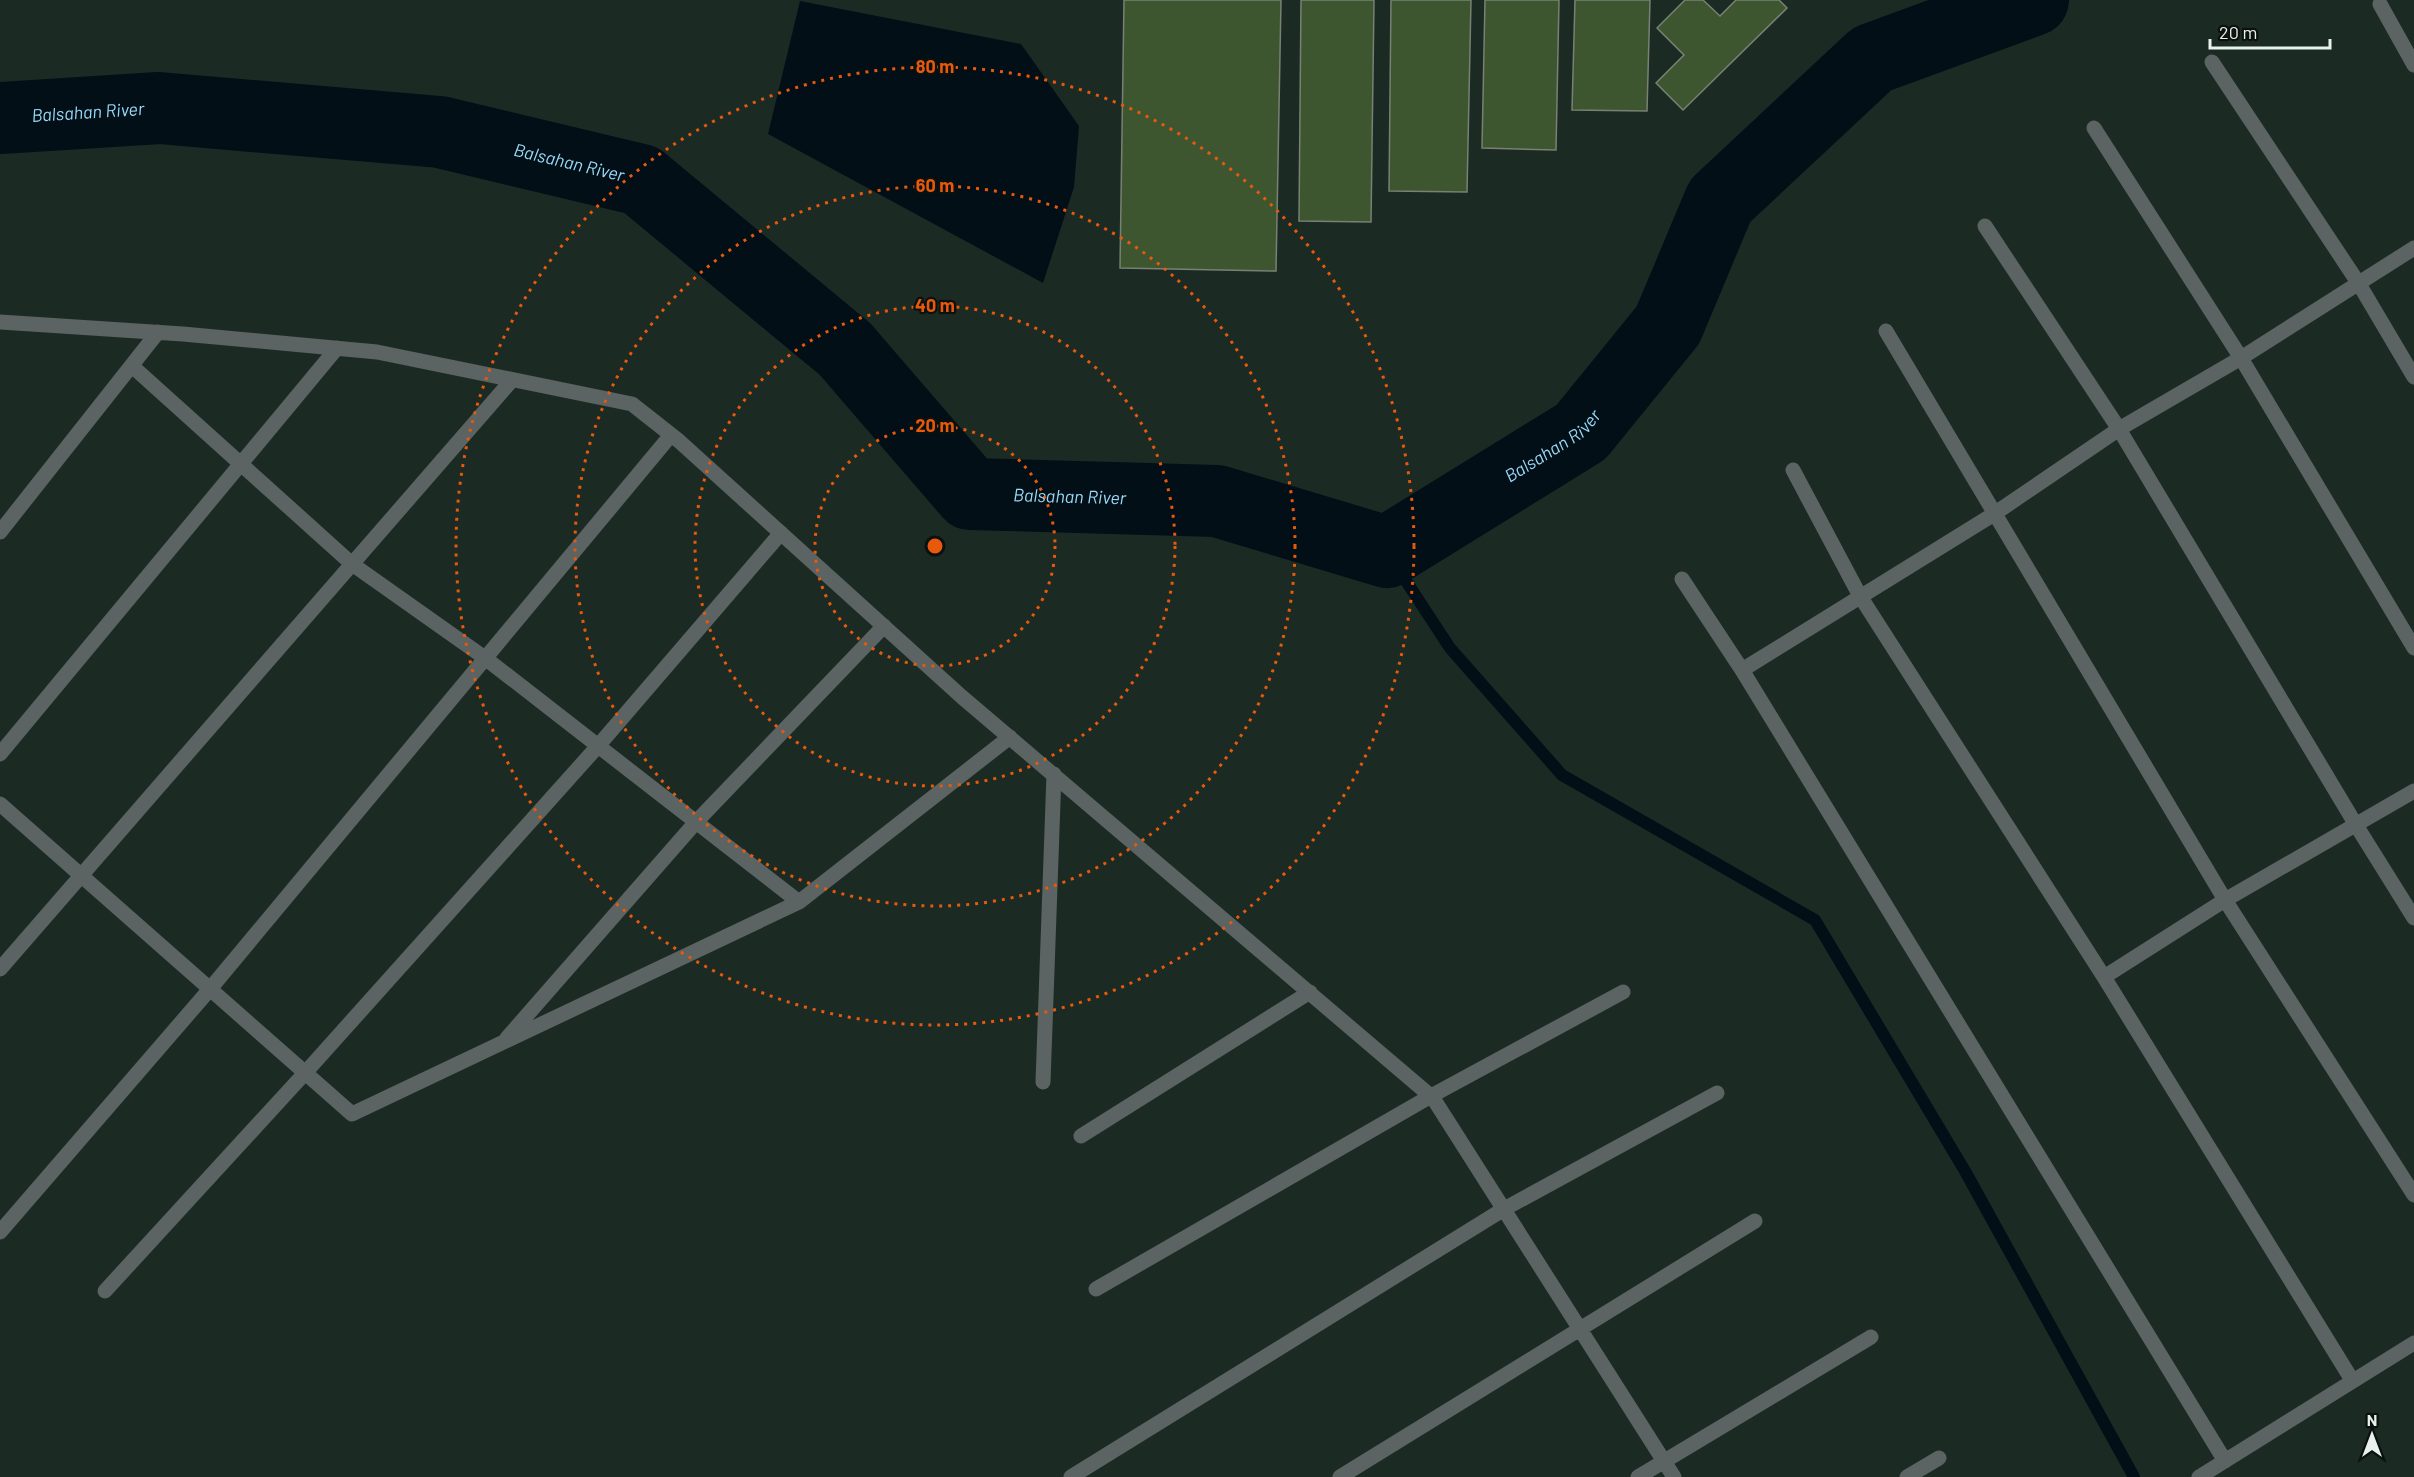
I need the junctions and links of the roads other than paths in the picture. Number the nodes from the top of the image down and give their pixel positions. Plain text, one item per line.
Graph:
1 (2380, 4) dead end
2 (2212, 62) dead end
3 (2414, 65) edge
4 (2094, 128) dead end
5 (1985, 226) dead end
6 (2414, 248) edge
7 (2359, 284) junction
8 (0, 322) edge
9 (1886, 331) dead end
10 (158, 332) junction
11 (337, 348) junction
12 (2241, 358) junction
13 (132, 366) junction
14 (2414, 377) edge
15 (512, 380) junction
16 (2119, 429) junction
17 (671, 435) junction
18 (242, 465) junction
19 (1793, 470) dead end
20 (1994, 514) junction
21 (0, 532) edge
22 (781, 533) junction
23 (352, 564) junction
24 (1682, 579) dead end
25 (1860, 596) junction
26 (884, 626) junction
27 (2414, 648) edge
28 (485, 658) junction
29 (1742, 670) junction
30 (1010, 737) junction
31 (598, 746) junction
32 (0, 754) edge
33 (1054, 774) junction
34 (2414, 791) edge
35 (0, 804) edge
36 (696, 822) junction
37 (2356, 825) junction
38 (81, 876) junction
39 (2225, 900) junction
40 (800, 902) junction
41 (2414, 918) edge
42 (0, 969) edge
43 (2104, 977) junction
44 (210, 989) junction
45 (1310, 992) junction
46 (1623, 992) dead end
47 (503, 1043) junction
48 (306, 1073) junction
49 (1043, 1082) dead end
50 (1717, 1093) dead end
51 (1431, 1096) junction
52 (1081, 1136) dead end
53 (2414, 1195) edge
54 (1504, 1209) junction
55 (1755, 1221) dead end
56 (0, 1232) edge
57 (1096, 1289) dead end
58 (105, 1291) dead end
59 (1580, 1329) junction
60 (1871, 1337) dead end
61 (2414, 1343) edge
62 (2352, 1380) junction
63 (1939, 1458) dead end
64 (1664, 1461) junction
65 (2219, 1465) junction
66 (1071, 1477) edge
67 (1340, 1477) edge
68 (1638, 1477) edge
69 (1674, 1477) edge
70 (1907, 1477) edge
71 (2199, 1477) edge

1 - 3 street
2 - 7 street
4 - 12 street
5 - 16 street
6 - 7 street
7 - 12 street
7 - 14 street
8 - 10 street
9 - 20 street
10 - 11 street
10 - 13 street
11 - 15 street
11 - 18 street
12 - 16 street
12 - 27 street
13 - 18 street
13 - 21 street
15 - 17 street
15 - 23 street
16 - 20 street
16 - 37 street
17 - 22 street
17 - 28 street
18 - 23 street
18 - 32 street
19 - 25 street
20 - 25 street
20 - 39 street
22 - 26 street
22 - 31 street
23 - 28 street
23 - 38 street
24 - 29 street
25 - 29 street
25 - 43 street
26 - 30 street
26 - 36 street
28 - 31 street
28 - 44 street
29 - 65 street
30 - 33 street
30 - 40 street
31 - 36 street
31 - 48 street
33 - 45 street
33 - 49 street
34 - 37 street
35 - 38 street
36 - 40 street
36 - 47 street
37 - 39 street
37 - 41 street
38 - 42 street
38 - 44 street
39 - 43 street
39 - 53 street
40 - 47 street
43 - 62 street
44 - 48 street
44 - 56 street
45 - 51 street
45 - 52 street
46 - 51 street
47 - 48 street
48 - 58 street
50 - 54 street
51 - 54 street
51 - 57 street
54 - 59 street
54 - 66 street
55 - 59 street
59 - 64 street
59 - 67 street
60 - 64 street
61 - 62 street
62 - 65 street
63 - 70 street
64 - 68 street
64 - 69 street
65 - 71 street

